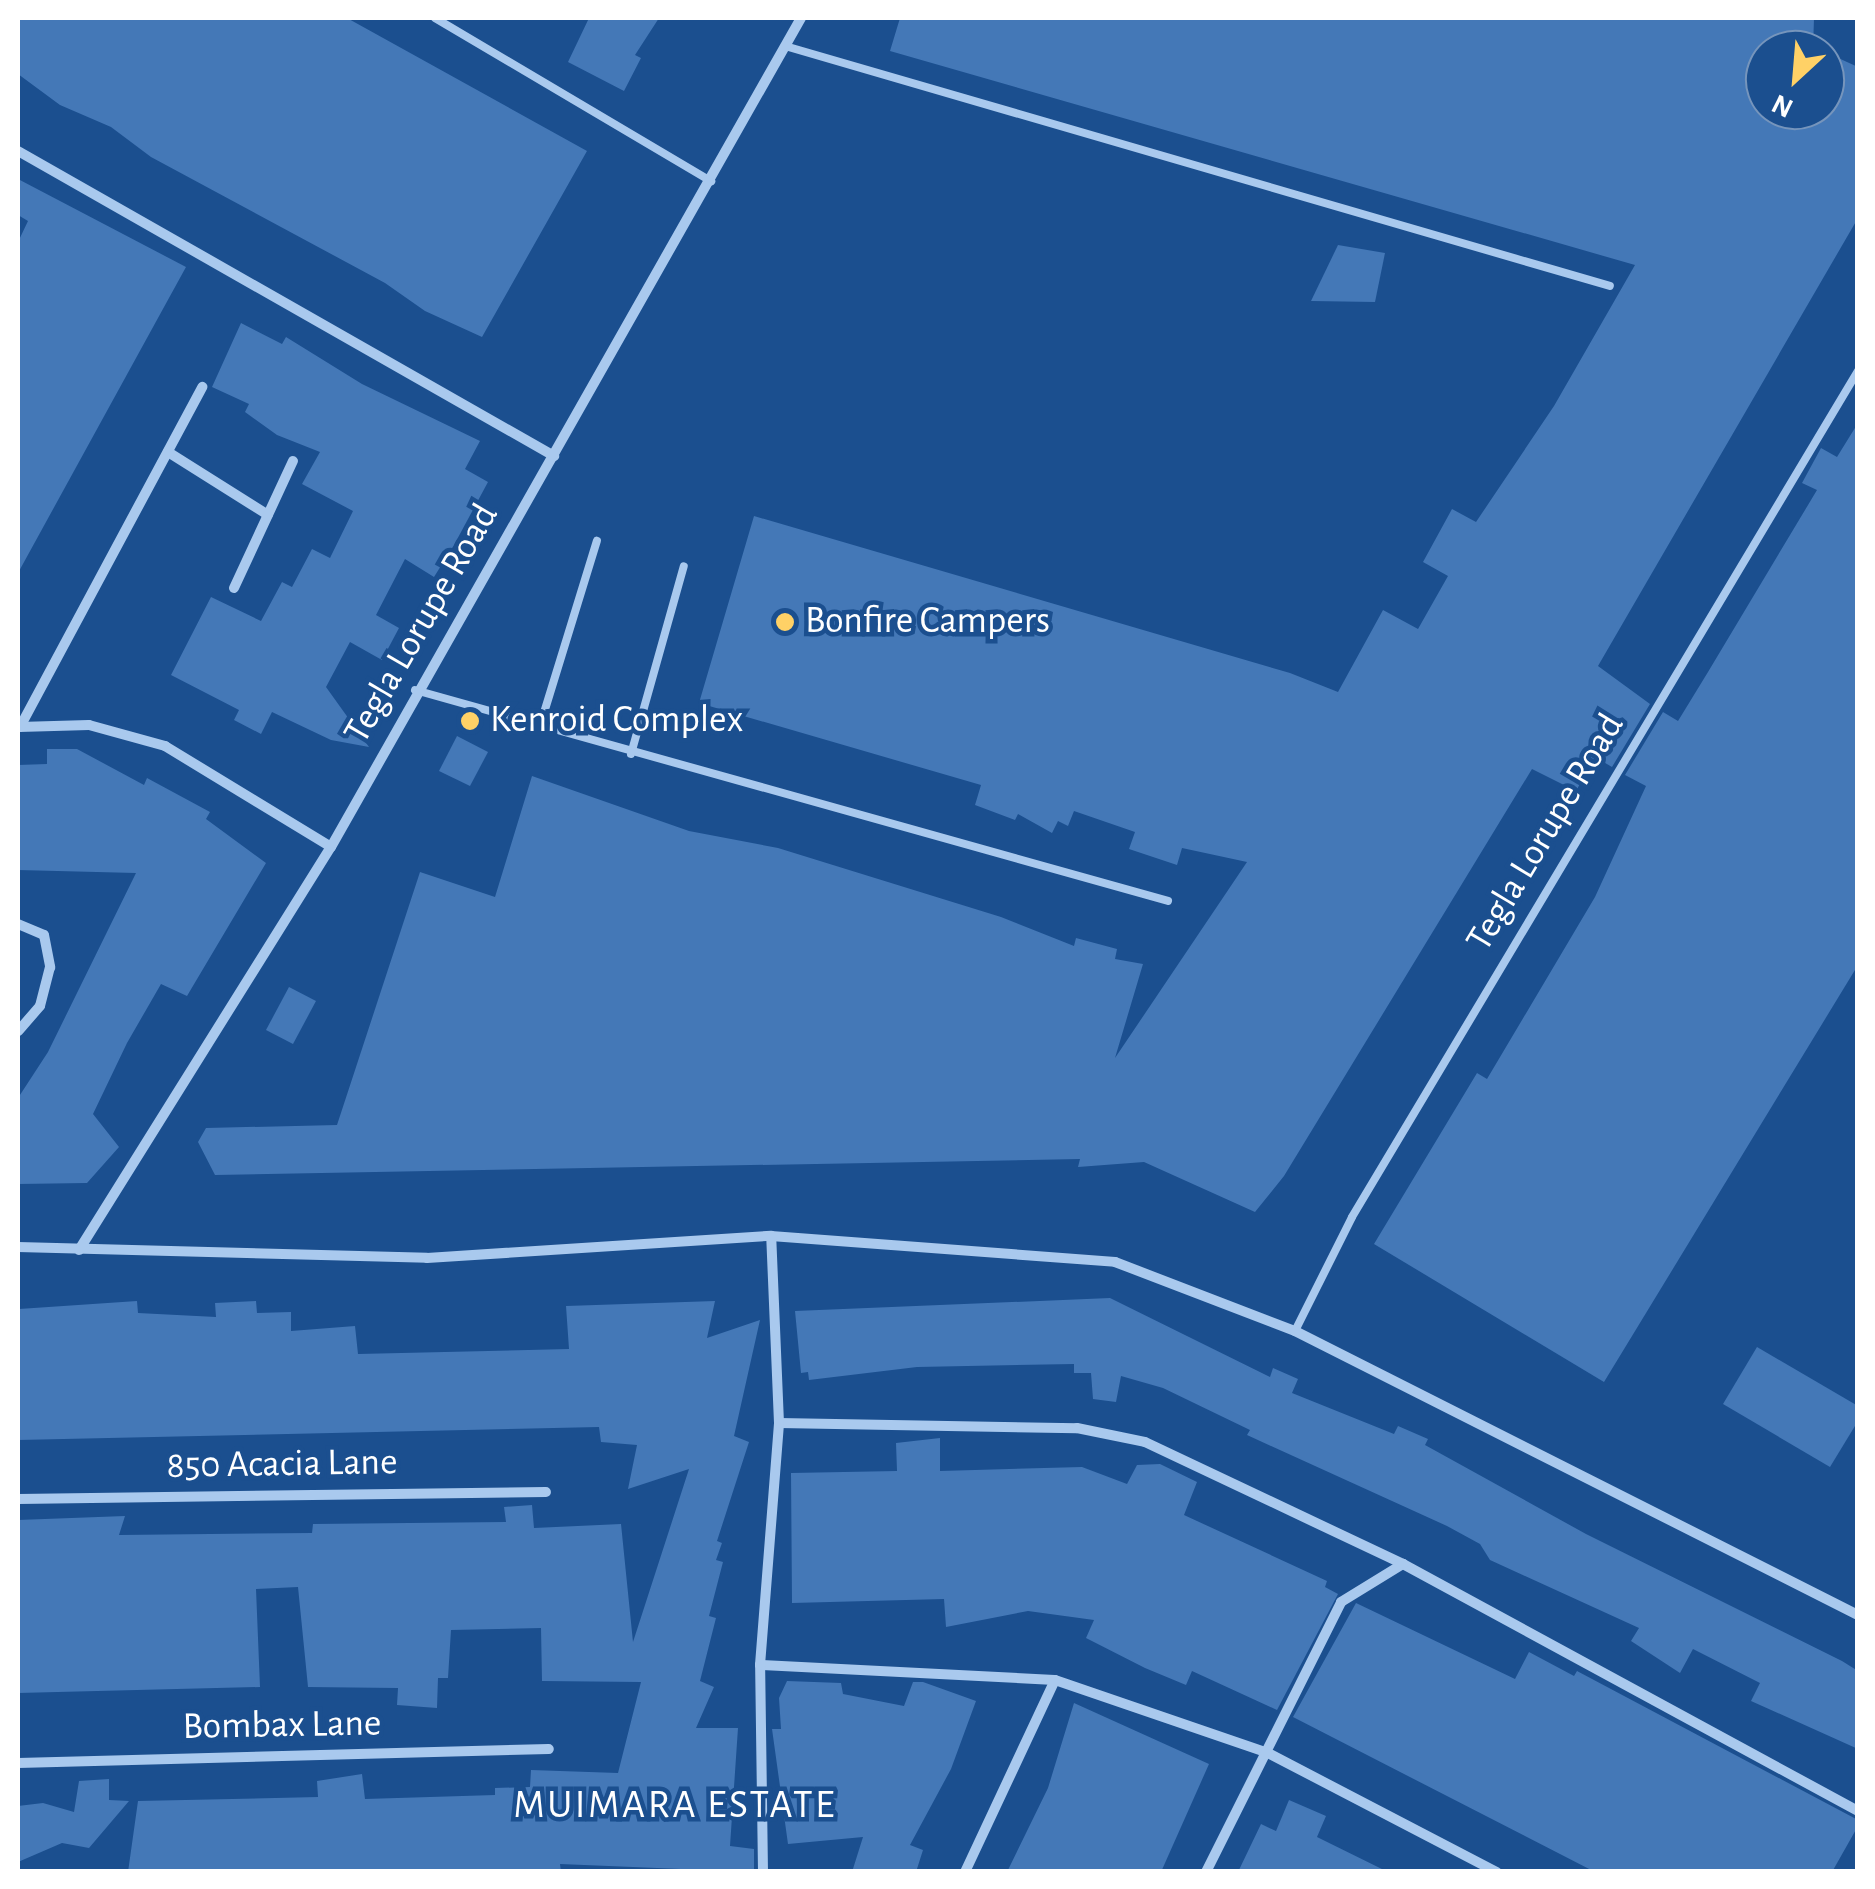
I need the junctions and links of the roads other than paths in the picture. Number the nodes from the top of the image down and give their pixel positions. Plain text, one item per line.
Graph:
1 (435, 18) edge
2 (800, 18) edge
3 (785, 46) junction
4 (18, 151) edge
5 (711, 181) junction
6 (1610, 286) dead end
7 (1858, 371) edge
8 (202, 387) dead end
9 (168, 452) junction
10 (554, 456) junction
11 (292, 461) dead end
12 (268, 515) junction
13 (597, 541) dead end
14 (684, 566) dead end
15 (234, 588) dead end
16 (416, 690) junction
17 (19, 727) edge
18 (539, 729) junction
19 (631, 754) junction
20 (331, 847) junction
21 (1168, 901) dead end
22 (18, 924) edge
23 (18, 1031) edge
24 (771, 1236) junction
25 (18, 1246) edge
26 (79, 1250) junction
27 (1295, 1331) junction
28 (779, 1423) junction
29 (546, 1492) dead end
30 (18, 1499) edge
31 (1403, 1564) junction
32 (1858, 1615) edge
33 (760, 1665) junction
34 (1055, 1680) junction
35 (549, 1749) dead end
36 (1268, 1753) junction
37 (18, 1763) edge
38 (1858, 1810) edge
39 (762, 1872) edge
40 (965, 1872) edge
41 (1206, 1872) edge
42 (1496, 1872) edge

1 - 5 lane
2 - 3 street, Tegla Lorupe Road
3 - 5 street, Tegla Lorupe Road
3 - 6 lane
4 - 10 street
5 - 10 street, Tegla Lorupe Road
7 - 27 lane, Tegla Lorupe Road
8 - 9 street
9 - 12 street
9 - 17 street
10 - 16 street, Tegla Lorupe Road
11 - 12 street
12 - 15 street
13 - 18 lane
14 - 19 lane
16 - 18 lane
16 - 20 street, Tegla Lorupe Road
17 - 20 street
18 - 19 lane
19 - 21 lane
20 - 26 street, Tegla Lorupe Road
22 - 23 street
24 - 26 street
24 - 27 street
24 - 28 street
25 - 26 street
27 - 32 street
28 - 31 street
28 - 33 street
29 - 30 street, 850 Acacia Lane
31 - 36 street
31 - 38 street
33 - 34 street
33 - 39 street
34 - 36 street
34 - 40 street
35 - 37 street, Bombax Lane
36 - 41 street
36 - 42 street

